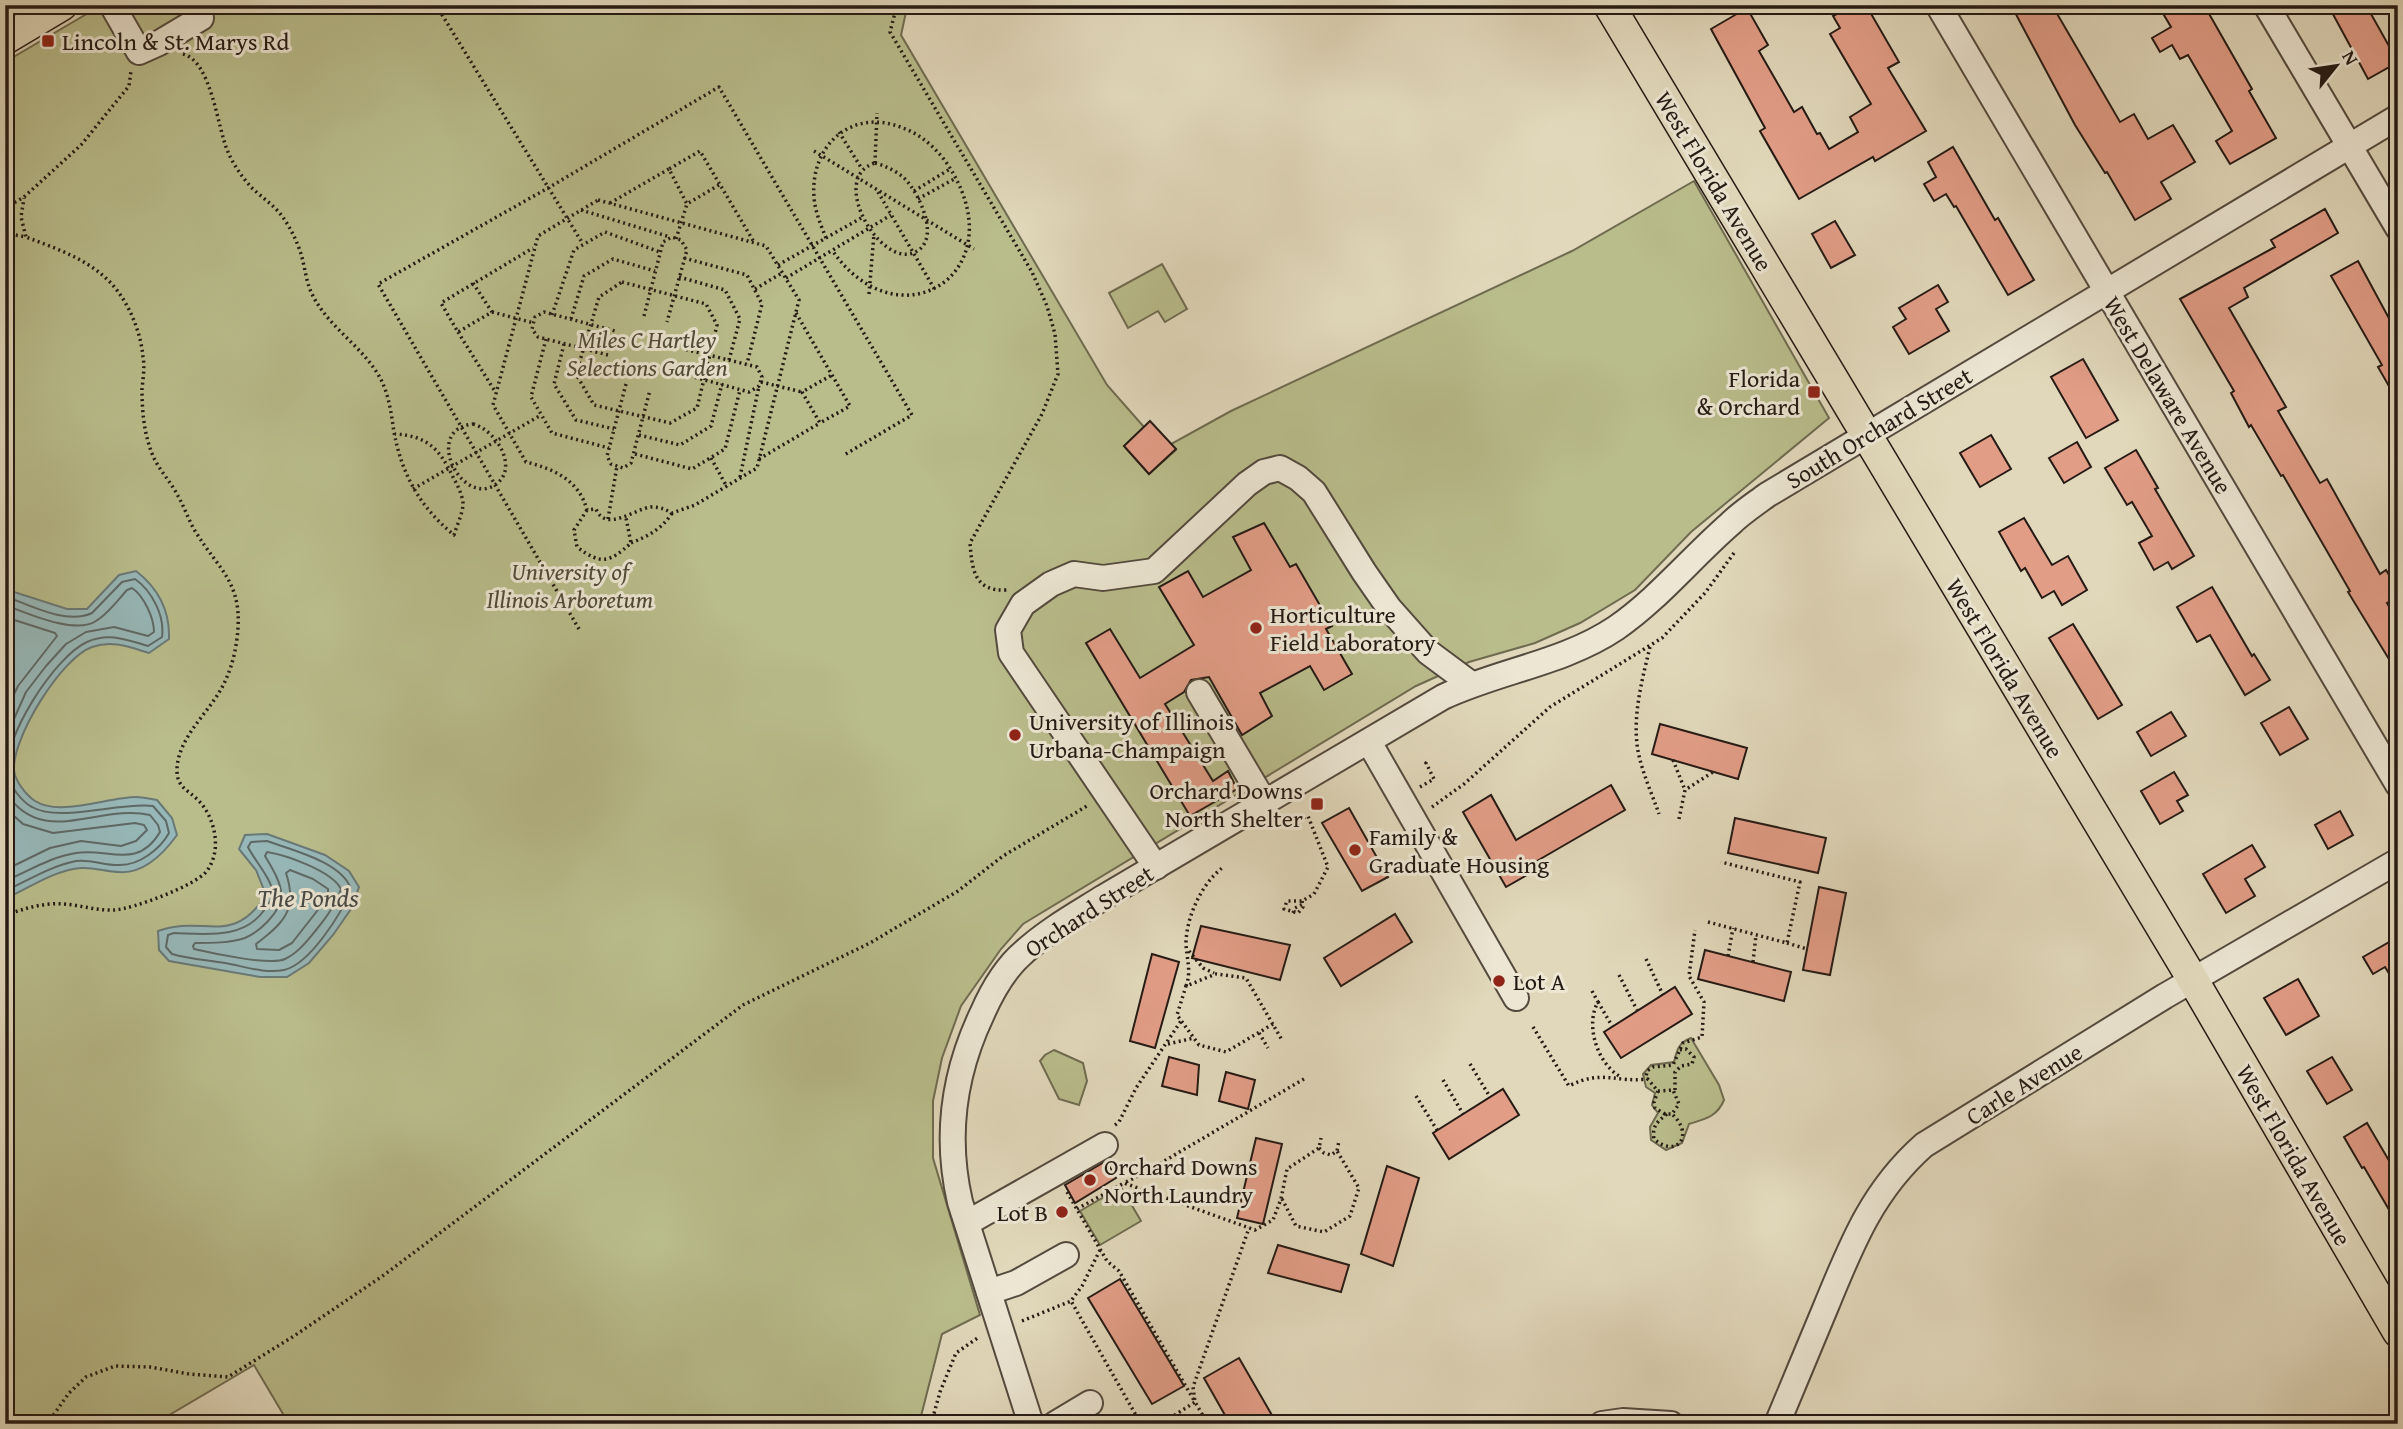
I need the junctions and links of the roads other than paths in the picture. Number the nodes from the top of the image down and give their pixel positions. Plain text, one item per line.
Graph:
1 (62, 5) edge
2 (112, 5) edge
3 (1609, 5) edge
4 (1938, 5) edge
5 (2266, 5) edge
6 (201, 18) dead end
7 (5, 39) edge
8 (2398, 117) edge
9 (2349, 146) junction
10 (2398, 228) edge
11 (2107, 292) junction
12 (1865, 436) junction
13 (1471, 684) junction
14 (1199, 692) dead end
15 (1369, 741) junction
16 (2398, 785) edge
17 (1265, 803) junction
18 (2398, 861) edge
19 (1156, 867) junction
20 (2193, 980) junction
21 (1516, 998) dead end
22 (1105, 1144) road end
23 (967, 1223) junction
24 (1066, 1255) dead end
25 (989, 1292) junction
26 (2398, 1332) edge
27 (1090, 1403) dead end
28 (1031, 1424) edge
29 (1055, 1424) edge
30 (1602, 1424) edge
31 (1671, 1424) edge
32 (1777, 1424) edge

1 - 7 main road
2 - 6 street
3 - 12 main road, West Florida Avenue
4 - 11 street, West Delaware Avenue
5 - 9 street
8 - 9 street, South Orchard Street
9 - 10 street
9 - 11 street, South Orchard Street
11 - 12 street, South Orchard Street
11 - 16 street, West Delaware Avenue
12 - 13 street, South Orchard Street
12 - 20 main road, West Florida Avenue
13 - 15 street, South Orchard Street
13 - 19 street
14 - 17 street
15 - 17 street, Orchard Street
15 - 21 street
17 - 19 street, Orchard Street
18 - 20 street, Carle Avenue
19 - 23 street, Orchard Street
20 - 26 main road, West Florida Avenue
20 - 32 street, Carle Avenue
22 - 23 street
23 - 25 street, Orchard Street
24 - 25 street
25 - 28 street, Orchard Street
27 - 29 street
30 - 31 street

